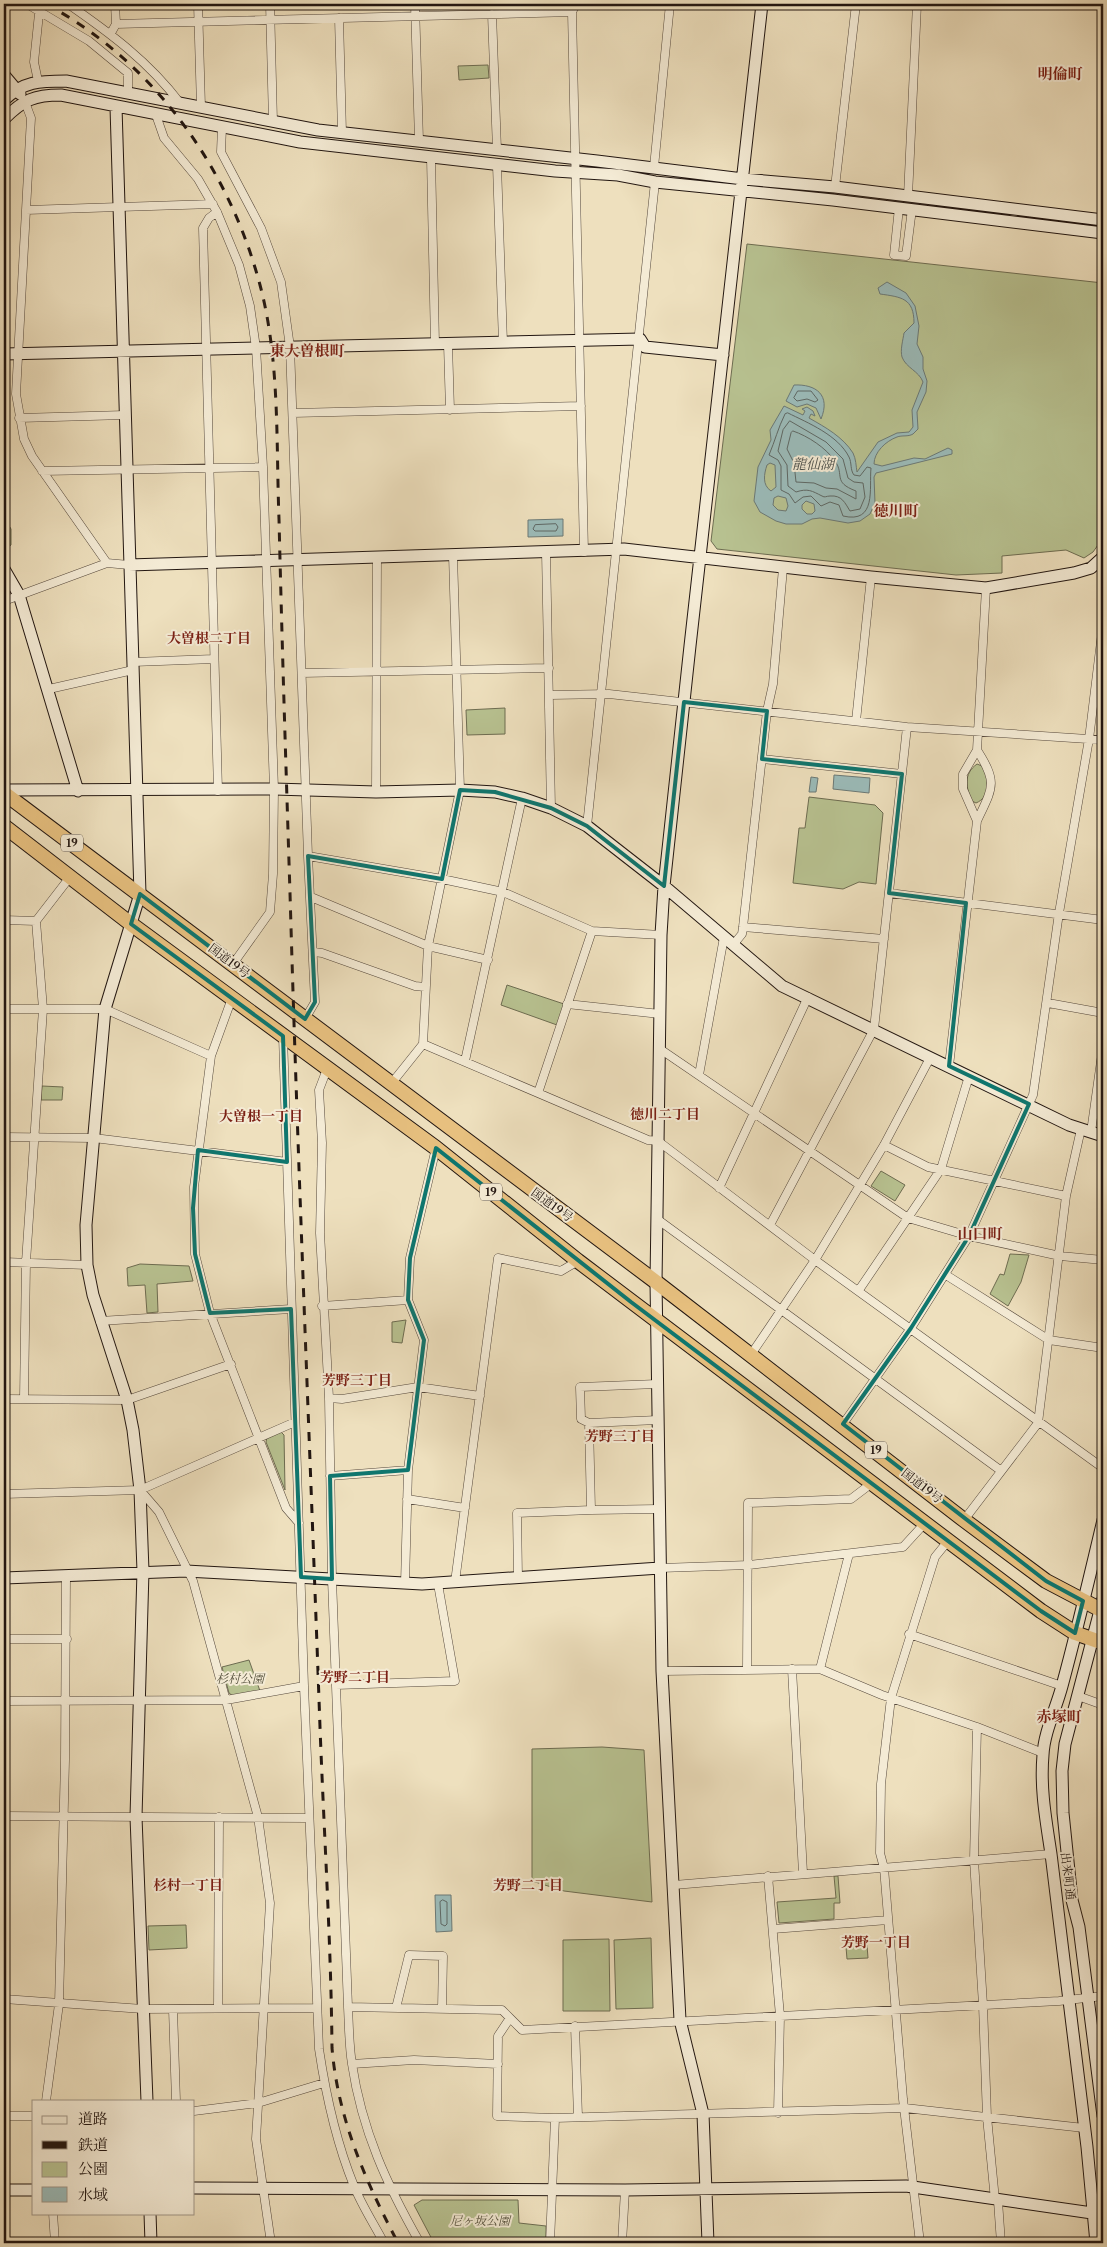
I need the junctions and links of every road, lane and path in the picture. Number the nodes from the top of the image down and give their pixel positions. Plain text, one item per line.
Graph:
1 (27, 4) edge
2 (68, 4) edge
3 (115, 4) edge
4 (198, 4) edge
5 (270, 4) edge
6 (415, 4) edge
7 (576, 4) edge
8 (670, 4) edge
9 (762, 4) edge
10 (856, 4) edge
11 (917, 4) edge
12 (40, 7) edge
13 (572, 12) junction
14 (492, 14) junction
15 (416, 16) junction
16 (339, 18) junction
17 (270, 20) junction
18 (198, 21) junction
19 (116, 24) junction
20 (111, 33) junction
21 (4, 75) edge
22 (38, 81) junction
23 (16, 88) junction
24 (128, 94) junction
25 (4, 100) edge
26 (25, 102) junction
27 (180, 103) junction
28 (116, 106) junction
29 (201, 108) junction
30 (156, 115) junction
31 (4, 119) edge
32 (273, 122) junction
33 (222, 127) junction
34 (342, 133) junction
35 (419, 141) junction
36 (497, 150) junction
37 (431, 158) junction
38 (497, 165) junction
39 (576, 166) junction
40 (654, 167) junction
41 (743, 179) junction
42 (655, 182) junction
43 (835, 187) junction
44 (741, 191) junction
45 (908, 196) junction
46 (213, 204) junction
47 (120, 205) junction
48 (899, 208) junction
49 (912, 209) junction
50 (26, 210) junction
51 (217, 212) junction
52 (1103, 220) edge
53 (1103, 233) edge
54 (640, 339) junction
55 (579, 342) junction
56 (503, 343) junction
57 (435, 344) junction
58 (448, 344) junction
59 (290, 347) junction
60 (206, 348) junction
61 (256, 348) junction
62 (124, 350) junction
63 (4, 354) edge
64 (18, 354) junction
65 (723, 355) junction
66 (580, 406) junction
67 (450, 410) junction
68 (293, 413) junction
69 (125, 415) junction
70 (19, 418) junction
71 (263, 467) junction
72 (209, 468) junction
73 (126, 470) junction
74 (42, 471) junction
75 (617, 550) junction
76 (546, 552) junction
77 (584, 552) junction
78 (453, 555) junction
79 (700, 557) junction
80 (377, 558) junction
81 (298, 560) junction
82 (266, 562) junction
83 (107, 563) junction
84 (211, 563) junction
85 (1102, 564) edge
86 (129, 565) junction
87 (783, 568) junction
88 (4, 569) edge
89 (871, 578) junction
90 (986, 588) junction
91 (19, 595) junction
92 (4, 601) edge
93 (1103, 625) edge
94 (214, 659) junction
95 (133, 666) junction
96 (549, 668) junction
97 (457, 670) junction
98 (376, 671) junction
99 (302, 673) junction
100 (48, 689) junction
101 (550, 694) junction
102 (602, 694) junction
103 (684, 702) junction
104 (767, 711) junction
105 (856, 722) junction
106 (906, 728) junction
107 (978, 734) junction
108 (1089, 739) junction
109 (1103, 740) edge
110 (977, 750) junction
111 (762, 759) junction
112 (902, 774) junction
113 (274, 790) junction
114 (460, 790) junction
115 (78, 791) junction
116 (136, 791) junction
117 (218, 791) junction
118 (305, 791) junction
119 (4, 792) edge
120 (376, 792) junction
121 (522, 798) junction
122 (551, 808) junction
123 (977, 821) junction
124 (4, 826) edge
125 (587, 826) junction
126 (308, 856) junction
127 (70, 877) junction
128 (442, 878) junction
129 (664, 886) junction
130 (503, 892) junction
131 (889, 893) junction
132 (140, 894) junction
133 (311, 897) junction
134 (966, 903) junction
135 (1059, 913) junction
136 (4, 920) edge
137 (1103, 920) edge
138 (36, 921) junction
139 (131, 924) junction
140 (744, 927) junction
141 (592, 931) junction
142 (662, 935) junction
143 (724, 937) junction
144 (884, 939) junction
145 (734, 945) junction
146 (428, 946) junction
147 (314, 952) junction
148 (488, 960) junction
149 (233, 964) junction
150 (426, 986) junction
151 (808, 997) junction
152 (232, 998) junction
153 (1048, 1003) junction
154 (567, 1004) junction
155 (4, 1009) edge
156 (43, 1009) junction
157 (105, 1009) junction
158 (1103, 1012) edge
159 (660, 1014) junction
160 (305, 1019) junction
161 (874, 1029) junction
162 (283, 1036) junction
163 (423, 1044) junction
164 (1103, 1047) edge
165 (660, 1049) junction
166 (211, 1056) junction
167 (930, 1058) junction
168 (465, 1061) junction
169 (949, 1066) junction
170 (327, 1069) junction
171 (698, 1075) junction
172 (969, 1076) junction
173 (391, 1084) junction
174 (538, 1093) junction
175 (1028, 1104) junction
176 (754, 1114) junction
177 (1086, 1130) junction
178 (1103, 1136) edge
179 (4, 1137) edge
180 (34, 1137) junction
181 (94, 1138) junction
182 (658, 1141) junction
183 (884, 1145) junction
184 (436, 1148) junction
185 (198, 1150) junction
186 (810, 1152) junction
187 (286, 1162) junction
188 (941, 1169) junction
189 (994, 1180) junction
190 (858, 1186) junction
191 (719, 1188) junction
192 (1066, 1196) junction
193 (908, 1218) junction
194 (657, 1219) junction
195 (770, 1225) junction
196 (969, 1236) junction
197 (1060, 1256) junction
198 (815, 1260) junction
199 (1103, 1260) edge
200 (578, 1261) junction
201 (4, 1262) edge
202 (26, 1262) junction
203 (87, 1265) junction
204 (946, 1274) junction
205 (656, 1282) junction
206 (859, 1290) junction
207 (408, 1300) junction
208 (322, 1306) junction
209 (291, 1309) junction
210 (782, 1309) junction
211 (210, 1313) junction
212 (100, 1321) junction
213 (657, 1321) junction
214 (912, 1328) junction
215 (1049, 1340) junction
216 (1103, 1348) edge
217 (750, 1356) junction
218 (231, 1364) junction
219 (877, 1378) junction
220 (657, 1384) junction
221 (418, 1387) junction
222 (480, 1396) junction
223 (329, 1398) junction
224 (4, 1399) edge
225 (24, 1399) junction
226 (127, 1400) junction
227 (658, 1420) junction
228 (295, 1422) junction
229 (589, 1423) junction
230 (1038, 1423) junction
231 (842, 1424) junction
232 (259, 1436) junction
233 (1103, 1468) edge
234 (408, 1470) junction
235 (1000, 1470) junction
236 (330, 1476) junction
237 (872, 1483) junction
238 (140, 1490) junction
239 (4, 1494) edge
240 (407, 1499) junction
241 (464, 1508) junction
242 (659, 1509) junction
243 (591, 1510) junction
244 (964, 1520) junction
245 (1103, 1520) edge
246 (299, 1523) junction
247 (925, 1523) junction
248 (948, 1541) junction
249 (849, 1554) junction
250 (749, 1565) junction
251 (660, 1568) junction
252 (186, 1571) junction
253 (143, 1572) junction
254 (66, 1575) junction
255 (301, 1577) junction
256 (518, 1577) junction
257 (4, 1578) edge
258 (332, 1579) junction
259 (455, 1582) junction
260 (405, 1584) junction
261 (438, 1584) junction
262 (1083, 1602) junction
263 (1102, 1607) edge
264 (1075, 1633) junction
265 (909, 1634) junction
266 (4, 1639) edge
267 (67, 1639) junction
268 (1099, 1642) edge
269 (792, 1669) junction
270 (820, 1669) junction
271 (747, 1670) junction
272 (662, 1671) junction
273 (336, 1685) junction
274 (304, 1686) junction
275 (1062, 1686) junction
276 (1078, 1696) junction
277 (891, 1698) junction
278 (65, 1700) junction
279 (139, 1700) junction
280 (226, 1700) junction
281 (4, 1701) edge
282 (1103, 1705) edge
283 (977, 1727) junction
284 (1043, 1753) junction
285 (4, 1816) edge
286 (63, 1817) junction
287 (136, 1817) junction
288 (219, 1817) junction
289 (258, 1817) junction
290 (309, 1818) junction
291 (1052, 1854) junction
292 (974, 1860) junction
293 (884, 1868) junction
294 (803, 1873) junction
295 (768, 1876) junction
296 (674, 1885) junction
297 (888, 1920) junction
298 (773, 1929) junction
299 (1088, 1996) junction
300 (1103, 1996) edge
301 (4, 1999) edge
302 (1070, 2000) junction
303 (59, 2004) junction
304 (983, 2005) junction
305 (348, 2007) junction
306 (143, 2008) junction
307 (218, 2008) junction
308 (316, 2008) junction
309 (396, 2008) junction
310 (173, 2009) junction
311 (264, 2009) junction
312 (442, 2009) junction
313 (896, 2009) junction
314 (780, 2016) junction
315 (510, 2018) junction
316 (680, 2020) junction
317 (575, 2026) junction
318 (352, 2064) junction
319 (498, 2064) junction
320 (324, 2083) junction
321 (46, 2100) edge
322 (147, 2100) edge
323 (176, 2100) edge
324 (258, 2103) junction
325 (905, 2108) junction
326 (195, 2111) edge
327 (778, 2113) junction
328 (703, 2114) junction
329 (4, 2116) edge
330 (32, 2116) edge
331 (1103, 2116) edge
332 (987, 2117) junction
333 (555, 2118) junction
334 (578, 2118) junction
335 (1084, 2128) junction
336 (195, 2188) edge
337 (263, 2188) junction
338 (354, 2188) junction
339 (389, 2188) junction
340 (552, 2188) junction
341 (706, 2188) junction
342 (912, 2188) junction
343 (4, 2190) edge
344 (32, 2190) edge
345 (625, 2190) junction
346 (996, 2200) junction
347 (1092, 2213) junction
348 (53, 2214) edge
349 (150, 2214) edge
350 (1103, 2217) edge
351 (55, 2243) edge
352 (151, 2243) edge
353 (270, 2243) edge
354 (384, 2243) edge
355 (420, 2243) edge
356 (550, 2243) edge
357 (622, 2243) edge
358 (708, 2243) edge
359 (920, 2243) edge
360 (1001, 2243) edge
361 (1096, 2243) edge

1 - 12 street
2 - 20 street
3 - 19 street
4 - 18 street
5 - 17 street
6 - 15 street
7 - 13 street
8 - 40 street
9 - 41 street
10 - 43 street
11 - 45 street
12 - 22 street
12 - 24 street
13 - 14 street
13 - 39 street
14 - 15 street
14 - 36 street
15 - 16 street
15 - 35 street
16 - 17 street
16 - 34 street
17 - 18 street
17 - 32 street
18 - 19 street
18 - 29 street
19 - 20 street
20 - 27 street
21 - 23 street
22 - 23 street
22 - 24 street
23 - 25 street
23 - 26 street
24 - 27 street
26 - 28 street
26 - 31 street
26 - 50 street
27 - 29 street
28 - 30 street
28 - 47 street
29 - 32 street
30 - 33 street
30 - 46 street
32 - 34 street
33 - 37 street
33 - 59 street
34 - 35 street
35 - 36 street
36 - 39 street
37 - 38 street
37 - 57 street
38 - 39 street
38 - 56 street
39 - 40 street
39 - 42 street
39 - 55 street
40 - 41 street
41 - 43 street
41 - 44 street
42 - 44 street
42 - 54 street
43 - 45 street
44 - 48 street
44 - 65 street
45 - 52 street
46 - 47 street
46 - 51 street
47 - 50 street
47 - 62 street
48 - 49 street
48 - 49 street
49 - 53 street
50 - 64 street
51 - 60 street
51 - 61 street
54 - 55 street
54 - 65 street
54 - 75 street
55 - 56 street
55 - 66 street
56 - 58 street
57 - 58 street
57 - 59 street
58 - 67 street
59 - 61 street
59 - 68 street
60 - 61 street
60 - 62 street
60 - 72 street
61 - 71 street
62 - 64 street
62 - 69 street
63 - 64 street
64 - 70 street
65 - 79 street
66 - 67 street
66 - 77 street
67 - 68 street
68 - 81 street
69 - 70 street
69 - 73 street
70 - 74 street
71 - 72 street
71 - 82 street
72 - 73 street
72 - 84 street
73 - 74 street
73 - 86 street
74 - 83 street
75 - 77 street
75 - 79 street
75 - 102 street
76 - 77 street
76 - 78 street
76 - 96 street
78 - 80 street
78 - 97 street
79 - 87 street
79 - 103 street
80 - 81 street
80 - 98 street
81 - 82 street
81 - 99 street
82 - 84 street
82 - 113 street
83 - 86 street
83 - 91 street
84 - 86 street
84 - 94 street
85 - 90 street
86 - 95 street
87 - 89 street
87 - 104 street
88 - 91 street
89 - 90 street
89 - 105 street
90 - 107 street
91 - 92 street
91 - 100 street
93 - 108 street
94 - 95 street
94 - 117 street
95 - 100 street
95 - 116 street
96 - 97 street
96 - 101 street
97 - 98 street
97 - 114 street
98 - 99 street
98 - 120 street
99 - 118 street
100 - 115 street
101 - 102 street
101 - 122 street
102 - 103 street
102 - 125 street
103 - 104 street
103 - 129 street
104 - 105 street
104 - 111 street
105 - 106 street
106 - 107 street
106 - 112 street
107 - 108 street
107 - 110 street
108 - 109 street
108 - 135 street
110 - 123 street
110 - 123 street
111 - 112 street
111 - 140 street
112 - 131 street
113 - 117 street
113 - 118 street
113 - 149 street
114 - 120 street
114 - 121 street
114 - 128 street
115 - 116 street
115 - 119 street
116 - 117 street
116 - 132 street
118 - 120 street
118 - 126 street
119 - 132 highway, 国道19号 / 19
121 - 122 street
121 - 130 street
122 - 125 street
123 - 134 street
124 - 127 highway, 19
125 - 129 street
126 - 128 street
126 - 133 street
127 - 138 street
127 - 139 highway, 19
128 - 130 street
128 - 146 street
129 - 142 street
129 - 143 street
130 - 141 street
130 - 148 street
131 - 134 street
131 - 144 street
132 - 139 street
132 - 149 highway, 国道19号 / 19
133 - 146 street
133 - 147 street
134 - 135 street
134 - 169 street
135 - 137 street
135 - 153 street
136 - 138 street
138 - 156 street
139 - 152 highway, 19
139 - 157 street
140 - 144 street
140 - 145 street
141 - 142 street
141 - 154 street
142 - 159 street
143 - 145 street
143 - 171 street
144 - 161 street
145 - 151 street
146 - 148 street
146 - 150 street
147 - 150 street
147 - 160 street
148 - 168 street
149 - 160 highway, 国道19号 / 19
150 - 163 street
151 - 161 street
151 - 176 street
152 - 162 highway, 19
152 - 166 street
153 - 158 street
153 - 175 street
154 - 159 street
154 - 174 street
155 - 156 street
156 - 157 street
156 - 180 street
157 - 166 street
157 - 181 street
159 - 165 street
160 - 173 highway, 国道19号 / 19
161 - 167 street
161 - 186 street
162 - 170 highway, 19
162 - 187 street
163 - 168 street
163 - 173 street
164 - 177 street
165 - 171 street
165 - 182 street
166 - 185 street
167 - 169 street
167 - 183 street
168 - 174 street
169 - 172 street
170 - 184 highway, 19
170 - 208 street
171 - 176 street
172 - 175 street
172 - 188 street
173 - 205 highway, 国道19号 / 19
174 - 182 street
175 - 177 street
175 - 189 street
176 - 186 street
176 - 191 street
177 - 178 street
177 - 192 street
179 - 180 street
180 - 181 street
180 - 202 street
181 - 185 street
181 - 203 street
182 - 191 street
182 - 194 street
183 - 188 street
183 - 190 street
184 - 200 highway, 19
184 - 207 street
185 - 187 street
185 - 211 street
186 - 190 street
186 - 195 street
187 - 209 street
188 - 189 street
188 - 193 street
189 - 192 street
189 - 196 street
190 - 193 street
190 - 198 street
191 - 195 street
192 - 197 street
193 - 196 street
193 - 206 street
194 - 205 street
194 - 210 street
195 - 198 street
196 - 197 street
196 - 204 street
197 - 199 street
197 - 215 street
198 - 206 street
198 - 210 street
200 - 213 highway, 19
200 - 222 street
201 - 202 street
202 - 203 street
202 - 225 street
203 - 212 street
204 - 214 street
204 - 215 street
205 - 213 street
205 - 217 highway, 国道19号 / 19
206 - 214 street
207 - 208 street
207 - 221 street
208 - 223 street
209 - 211 street
209 - 228 street
210 - 217 street
210 - 219 street
211 - 212 street
211 - 218 street
212 - 226 street
213 - 220 street
213 - 237 highway, 19
214 - 219 street
214 - 230 street
215 - 216 street
215 - 230 street
217 - 231 highway, 国道19号 / 19
218 - 226 street
218 - 232 street
219 - 231 street
219 - 235 street
220 - 227 street
220 - 229 street
221 - 222 street
221 - 223 street
221 - 234 street
222 - 241 street
223 - 236 street
224 - 225 street
225 - 226 street
226 - 238 street
227 - 229 street
227 - 242 street
228 - 232 street
228 - 246 street
229 - 243 street
230 - 233 street
230 - 235 street
231 - 244 highway, 国道19号 / 19
232 - 238 street
232 - 246 street
234 - 236 street
234 - 240 street
235 - 244 street
236 - 258 street
237 - 247 highway, 19
237 - 250 street
238 - 239 street
238 - 252 street
238 - 253 street
240 - 241 street
240 - 260 street
241 - 259 street
242 - 243 street
242 - 251 street
243 - 256 street
244 - 262 highway, 国道19号 / 19
245 - 262 street, 出来町通
246 - 255 street
247 - 248 highway, 19
247 - 249 street
248 - 264 highway, 19
248 - 265 street
249 - 250 street
249 - 270 street
250 - 251 street
250 - 271 street
251 - 256 street
251 - 272 street
252 - 253 street
252 - 255 street
252 - 280 street
253 - 254 street
253 - 279 street
254 - 257 street
254 - 267 street
255 - 258 street
255 - 274 street
256 - 259 street
258 - 260 street
258 - 273 street
259 - 261 street
260 - 261 street
261 - 273 street
262 - 263 highway, 国道19号 / 19
262 - 264 street, 出来町通
263 - 268 street, 出来町通
264 - 268 highway, 19
264 - 275 street, 出来町通
265 - 275 street
265 - 277 street
266 - 267 street
267 - 278 street
268 - 276 street, 出来町通
269 - 270 street
269 - 271 street
269 - 294 street
270 - 277 street
271 - 272 street
272 - 296 street
273 - 305 street
274 - 280 street
274 - 290 street
275 - 284 street, 出来町通
276 - 282 street
276 - 299 street, 出来町通
277 - 283 street
277 - 293 street
278 - 279 street
278 - 281 street
278 - 286 street
279 - 280 street
279 - 287 street
280 - 289 street
283 - 284 street
283 - 292 street
284 - 291 street, 出来町通
285 - 286 street
286 - 287 street
286 - 303 street
287 - 288 street
287 - 306 street
288 - 289 street
288 - 307 street
289 - 290 street
289 - 311 street
290 - 308 street
291 - 292 street
291 - 302 street, 出来町通
292 - 293 street
292 - 304 street
293 - 294 street
293 - 297 street
294 - 295 street
295 - 296 street
295 - 298 street
296 - 316 street
297 - 298 street
297 - 313 street
298 - 314 street
299 - 300 street
299 - 302 street
299 - 331 street, 出来町通
301 - 303 street
302 - 304 street
302 - 335 street, 出来町通
303 - 306 street
303 - 321 street
304 - 313 street
304 - 332 street
305 - 309 street
305 - 318 street
306 - 310 street
306 - 322 street
307 - 310 street
307 - 311 street
308 - 311 street
308 - 320 street
309 - 312 street
309 - 312 street
310 - 323 street
311 - 324 street
312 - 315 street
313 - 314 street
313 - 325 street
314 - 316 street
314 - 327 street
315 - 317 street
315 - 319 street
316 - 317 street
316 - 328 street
317 - 334 street
318 - 319 street
318 - 339 street
319 - 333 street
320 - 324 street
320 - 338 street
324 - 326 street
324 - 337 street
325 - 327 street
325 - 332 street
325 - 342 street
327 - 328 street
328 - 334 street
328 - 341 street
329 - 330 street
332 - 335 street
332 - 346 street
333 - 334 street
333 - 340 street
335 - 347 street, 出来町通
336 - 337 street
337 - 338 street
337 - 353 street
338 - 339 street
338 - 354 street
339 - 340 street
339 - 355 street
340 - 345 street
340 - 356 street
341 - 342 street
341 - 345 street
341 - 358 street
342 - 346 street
342 - 359 street
343 - 344 street
345 - 357 street
346 - 347 street
346 - 360 street
347 - 350 street
347 - 361 street, 出来町通
348 - 351 street
349 - 352 street

